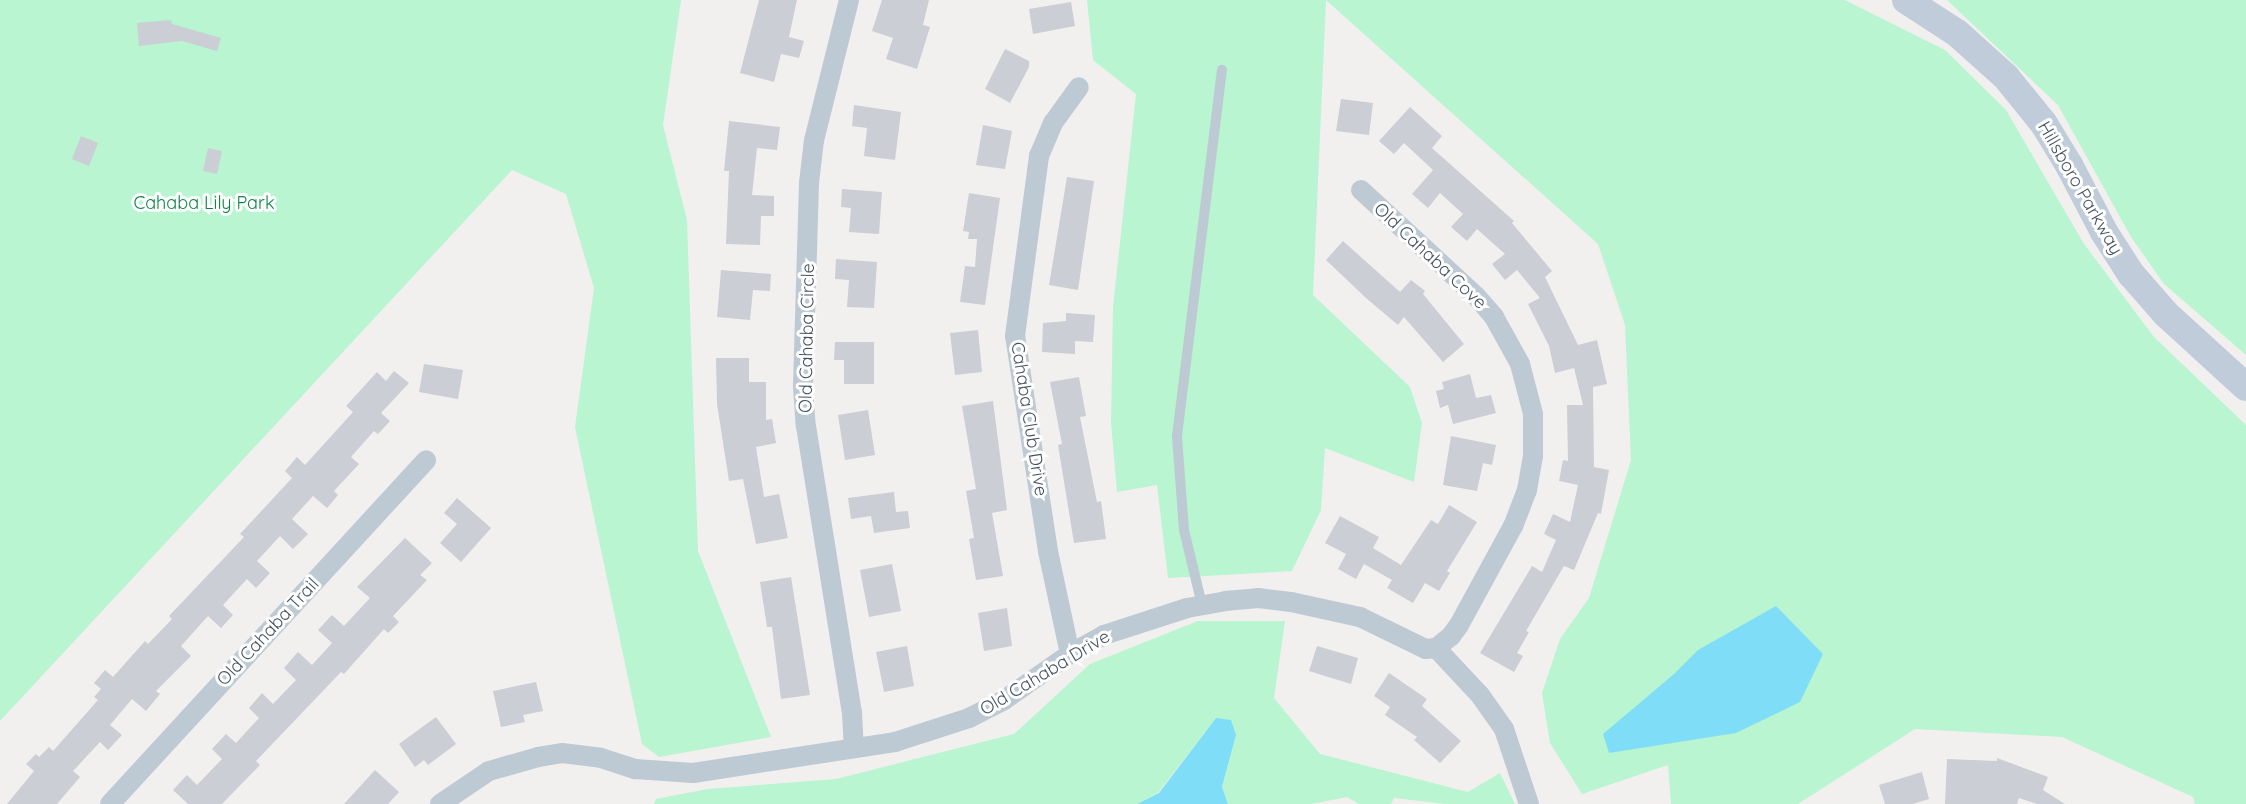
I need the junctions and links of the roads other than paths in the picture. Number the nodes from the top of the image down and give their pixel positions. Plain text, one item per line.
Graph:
1 (849, 0) edge
2 (1906, 0) edge
3 (1222, 70) dead end
4 (1079, 87) dead end
5 (1360, 190) dead end
6 (2246, 387) edge
7 (426, 460) dead end
8 (1202, 605) junction
9 (1436, 648) junction
10 (1070, 654) junction
11 (854, 748) junction
12 (110, 804) edge
13 (440, 804) edge
14 (1528, 804) edge

1 - 11 street, Old Cahaba Circle
2 - 6 street, Hillsboro Parkway
3 - 8 lane
4 - 10 street, Cahaba Club Drive
5 - 9 street, Old Cahaba Cove
7 - 12 street, Old Cahaba Trail
8 - 9 street, Old Cahaba Drive
8 - 10 street, Old Cahaba Drive
9 - 14 street
10 - 11 street, Old Cahaba Drive
11 - 13 street, Old Cahaba Drive

